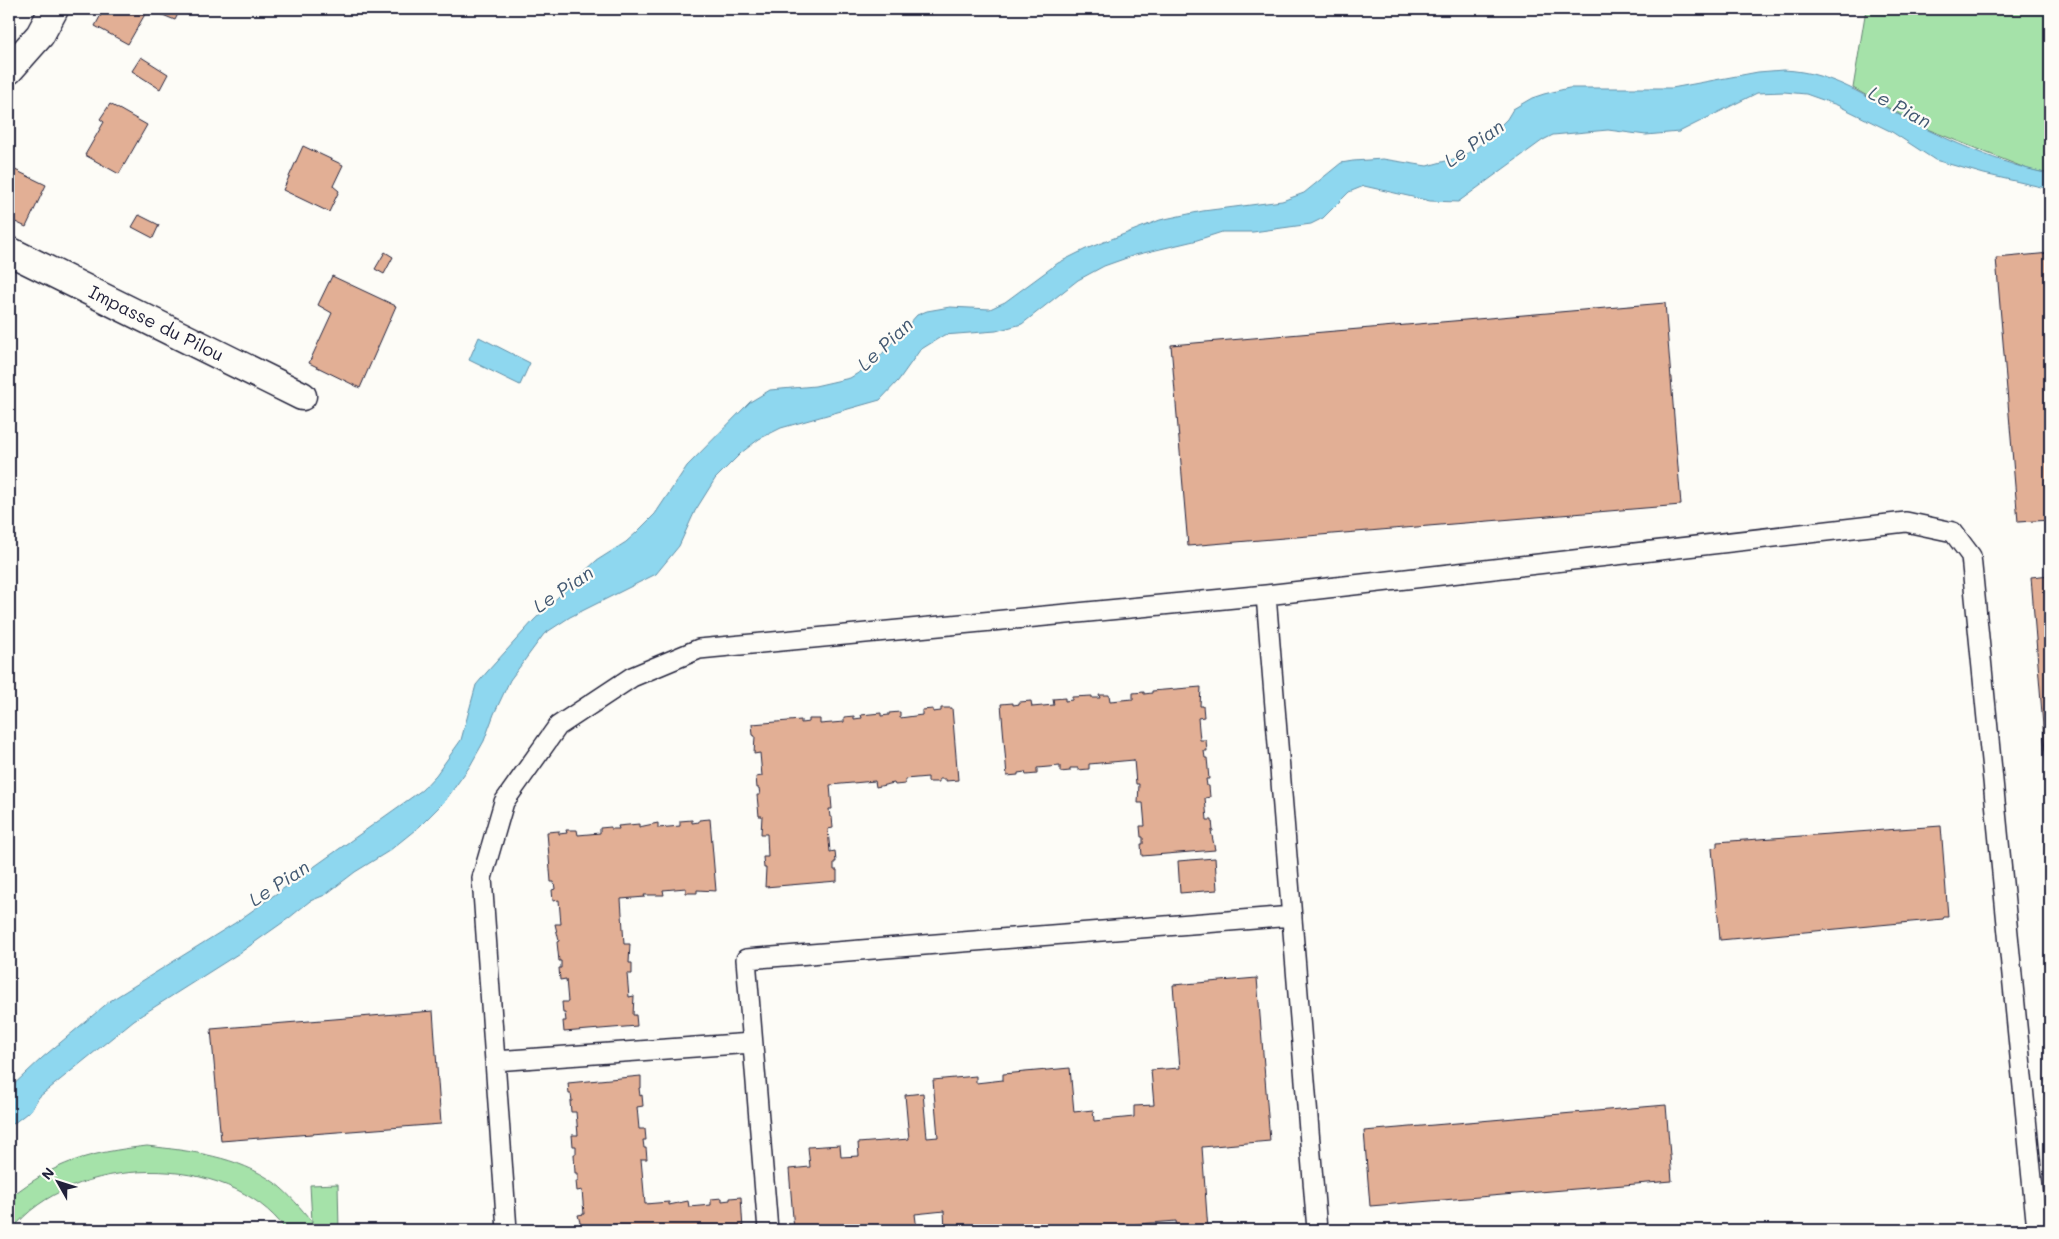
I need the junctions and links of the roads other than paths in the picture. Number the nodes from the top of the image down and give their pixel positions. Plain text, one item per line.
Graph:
1 (54, 9) edge
2 (9, 70) edge
3 (9, 251) edge
4 (302, 396) dead end
5 (1266, 595) junction
6 (1292, 916) junction
7 (752, 1043) junction
8 (495, 1062) junction
9 (507, 1230) edge
10 (768, 1230) edge
11 (1317, 1230) edge
12 (2037, 1230) edge

1 - 2 street
3 - 4 street, Impasse du Pilou
5 - 6 lane
5 - 8 lane
5 - 12 lane
6 - 7 lane
6 - 11 lane
7 - 8 lane
7 - 10 lane
8 - 9 lane

